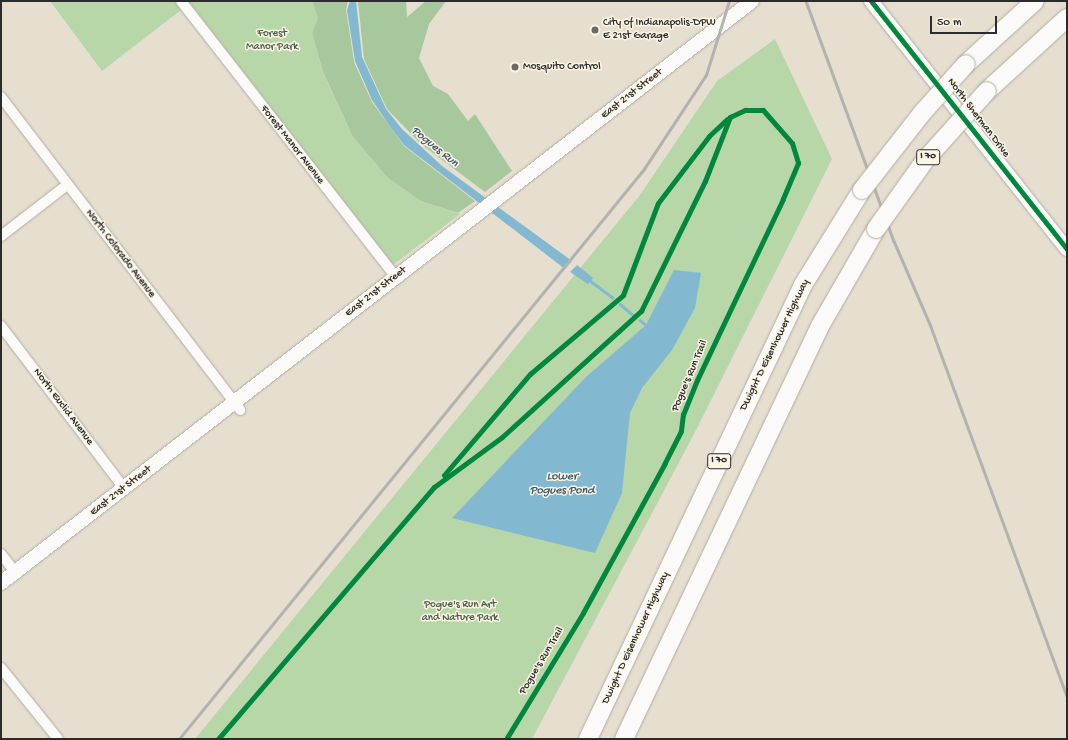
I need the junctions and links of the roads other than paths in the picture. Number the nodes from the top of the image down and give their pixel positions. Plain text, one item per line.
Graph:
1 (181, 1) edge
2 (752, 1) edge
3 (871, 1) edge
4 (1035, 1) edge
5 (1067, 18) edge
6 (1, 97) edge
7 (67, 185) junction
8 (1, 236) edge
9 (1067, 249) edge
10 (396, 277) junction
11 (1, 326) edge
12 (236, 407) junction
13 (124, 488) junction
14 (1, 554) edge
15 (15, 572) junction
16 (1, 583) edge
17 (1, 668) edge
18 (58, 739) edge
19 (588, 739) edge
20 (624, 739) edge

1 - 10 street, Forest Manor Avenue
2 - 10 main road, East 21st Street
3 - 9 main road, North Sherman Drive
4 - 19 highway, Dwight D Eisenhower Highway / I 70, bridge
5 - 20 highway, I 70, bridge
6 - 7 street, North Colorado Avenue
7 - 8 street
7 - 12 street, North Colorado Avenue
10 - 12 main road, East 21st Street
11 - 13 street, North Euclid Avenue
12 - 13 main road, East 21st Street
13 - 15 main road, East 21st Street
14 - 15 street
15 - 16 main road, East 21st Street
17 - 18 street

